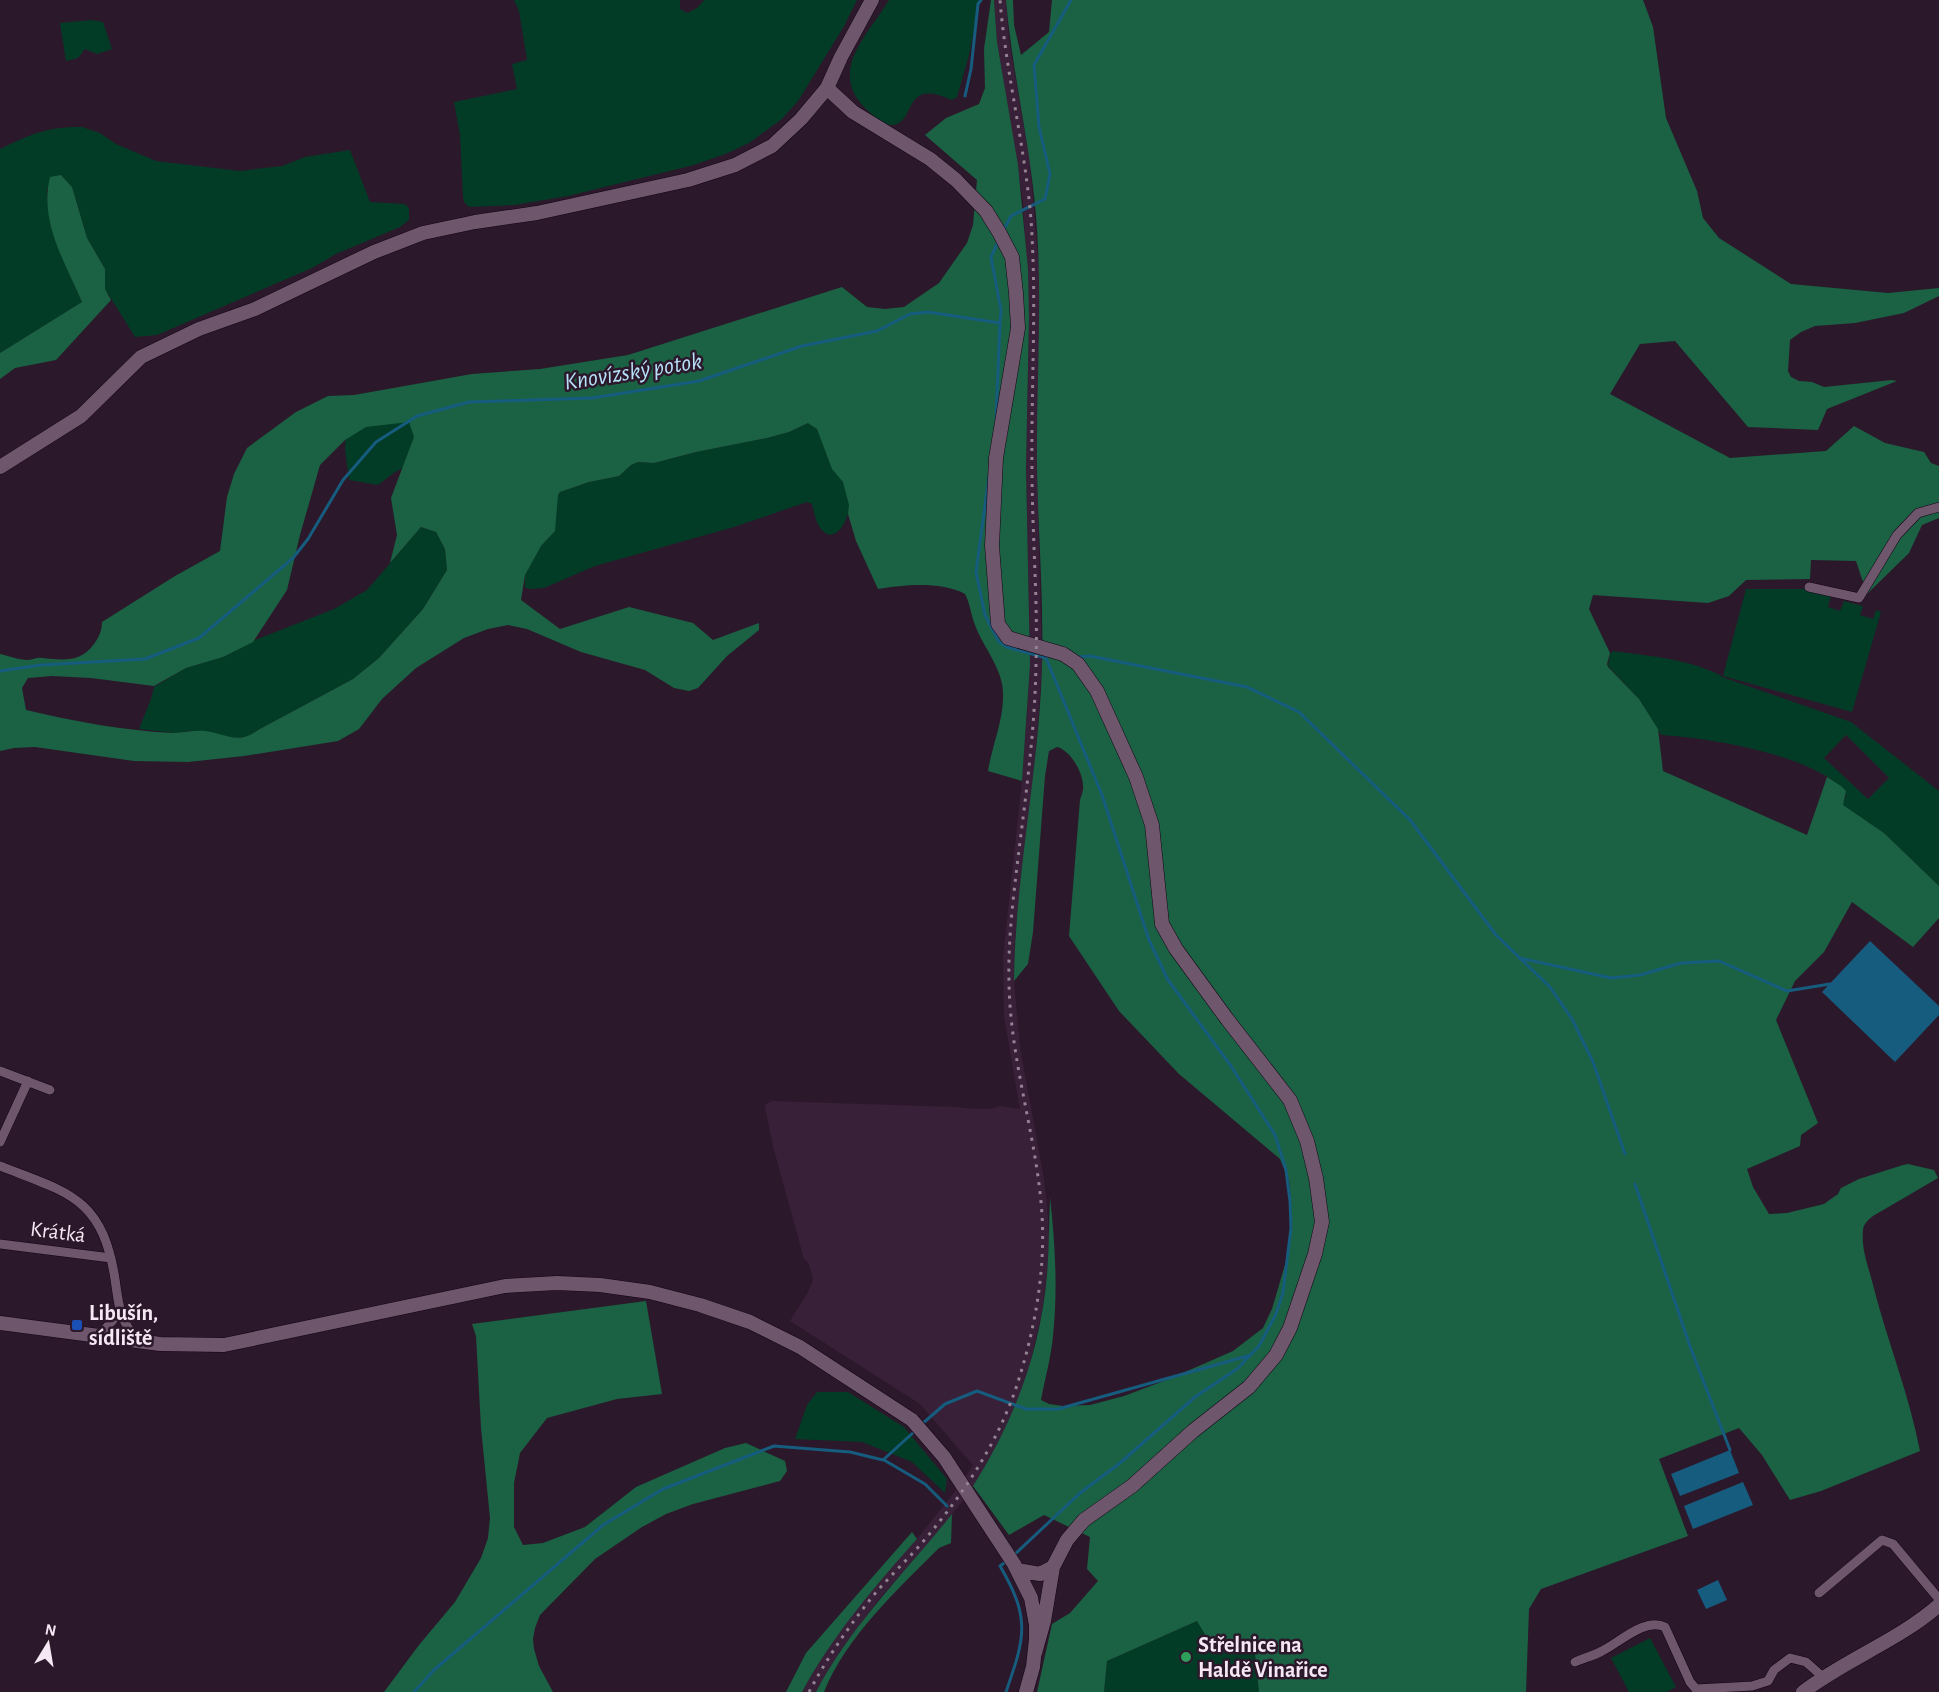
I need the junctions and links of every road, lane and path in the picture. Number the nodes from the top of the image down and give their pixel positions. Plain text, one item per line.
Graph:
1 (872, 0) edge
2 (827, 88) junction
3 (0, 467) edge
4 (1939, 507) edge
5 (1809, 586) dead end
6 (0, 1071) edge
7 (28, 1081) junction
8 (50, 1090) dead end
9 (0, 1142) edge
10 (0, 1166) edge
11 (0, 1244) edge
12 (111, 1258) junction
13 (120, 1312) junction
14 (0, 1323) edge
15 (99, 1336) junction
16 (138, 1341) junction
17 (1016, 1567) junction
18 (1053, 1567) junction
19 (1819, 1593) dead end
20 (1939, 1599) edge
21 (1939, 1605) edge
22 (1035, 1653) junction
23 (1575, 1662) dead end
24 (1824, 1678) junction
25 (1026, 1692) edge
26 (1803, 1692) edge

1 - 2 street
2 - 3 street
2 - 18 street
4 - 5 street
6 - 7 street
7 - 8 street
7 - 9 street
10 - 12 street
11 - 12 street, Krátká
12 - 13 street
13 - 15 street
13 - 16 street
14 - 15 street
15 - 16 street
16 - 17 street
17 - 18 street
17 - 22 street
18 - 22 street
19 - 20 street
21 - 24 street
22 - 25 street
23 - 24 street
24 - 26 street

